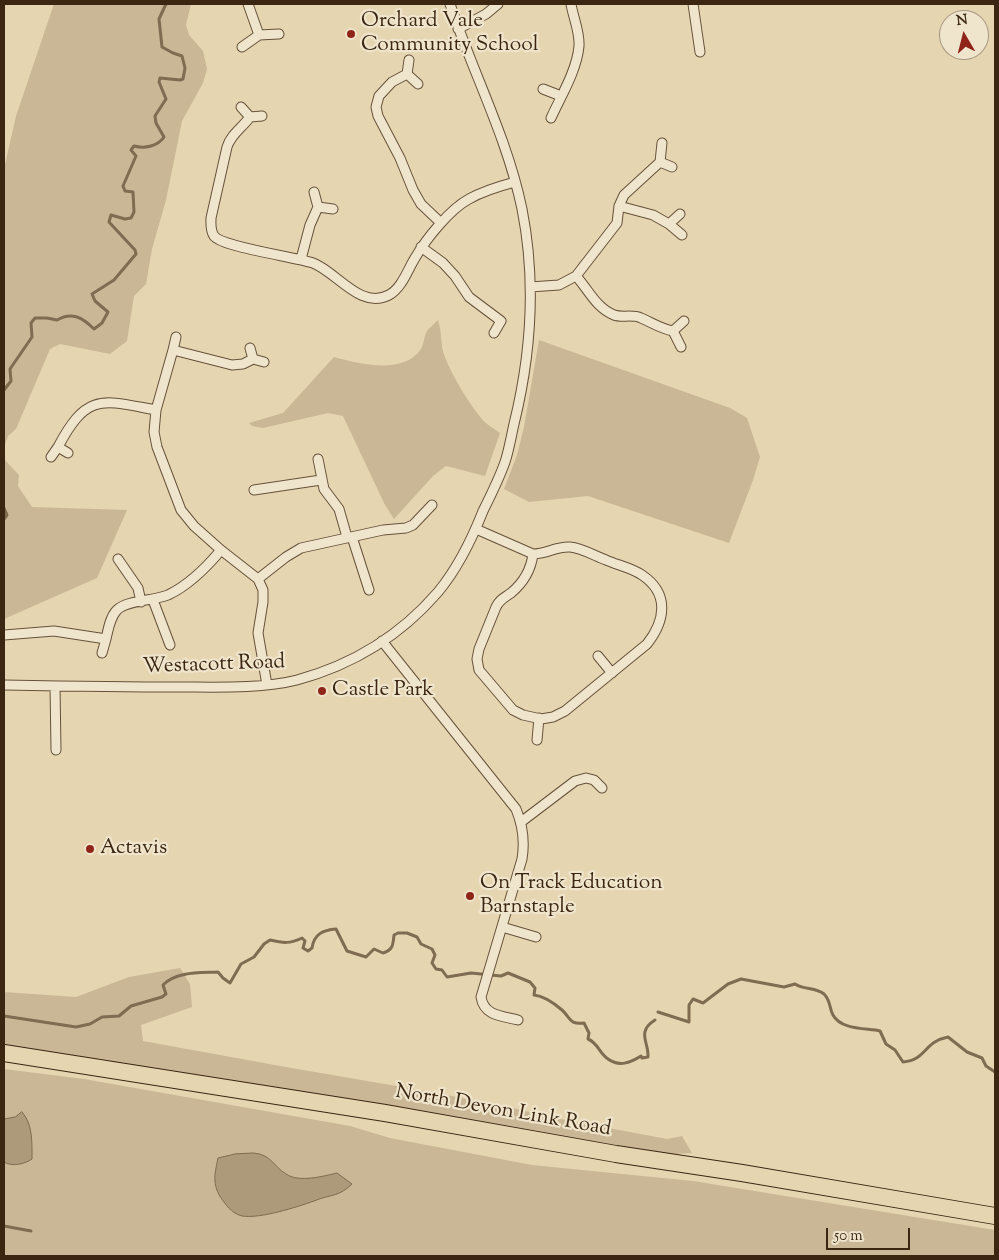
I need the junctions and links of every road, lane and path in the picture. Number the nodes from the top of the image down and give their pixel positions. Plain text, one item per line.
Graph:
1 (248, 4) edge
2 (450, 4) edge
3 (498, 4) edge
4 (571, 4) edge
5 (693, 4) edge
6 (458, 29) junction
7 (279, 34) dead end
8 (259, 35) junction
9 (242, 47) dead end
10 (700, 52) dead end
11 (409, 60) dead end
12 (407, 74) junction
13 (418, 84) dead end
14 (543, 90) dead end
15 (561, 96) junction
16 (240, 107) dead end
17 (262, 116) dead end
18 (250, 117) junction
19 (551, 118) dead end
20 (662, 144) dead end
21 (660, 162) junction
22 (672, 167) dead end
23 (515, 182) junction
24 (314, 192) dead end
25 (619, 206) junction
26 (318, 207) junction
27 (333, 209) dead end
28 (680, 214) dead end
29 (441, 223) junction
30 (669, 224) junction
31 (682, 234) dead end
32 (421, 247) junction
33 (301, 259) junction
34 (576, 276) junction
35 (530, 287) junction
36 (684, 321) dead end
37 (673, 331) junction
38 (494, 333) dead end
39 (176, 336) dead end
40 (681, 347) dead end
41 (250, 348) dead end
42 (173, 350) junction
43 (253, 359) junction
44 (264, 362) dead end
45 (156, 410) junction
46 (58, 446) junction
47 (68, 453) dead end
48 (51, 457) dead end
49 (318, 459) dead end
50 (321, 480) junction
51 (254, 490) dead end
52 (432, 505) dead end
53 (476, 529) junction
54 (350, 537) junction
55 (221, 550) junction
56 (533, 554) junction
57 (118, 559) dead end
58 (258, 579) junction
59 (369, 590) dead end
60 (153, 600) junction
61 (141, 602) junction
62 (4, 635) edge
63 (106, 639) junction
64 (382, 641) junction
65 (170, 645) dead end
66 (102, 653) dead end
67 (598, 656) dead end
68 (612, 673) junction
69 (4, 685) edge
70 (267, 685) junction
71 (55, 686) junction
72 (538, 718) junction
73 (537, 740) dead end
74 (56, 750) dead end
75 (602, 788) dead end
76 (521, 822) junction
77 (502, 927) junction
78 (536, 937) dead end
79 (518, 1020) dead end
80 (4, 1054) edge
81 (995, 1216) edge

1 - 8 street
2 - 6 street, Westacott Road
3 - 6 street
4 - 15 street
5 - 10 street
6 - 23 street, Westacott Road
7 - 8 street
8 - 9 street
11 - 12 street
12 - 13 street
12 - 29 street
14 - 15 street
15 - 19 street
16 - 18 street
17 - 18 street
18 - 33 street
20 - 21 street
21 - 22 street
21 - 25 street
23 - 29 street
23 - 35 street, Westacott Road
24 - 26 street
25 - 30 street
25 - 34 street
26 - 27 street
26 - 33 street
28 - 30 street
29 - 32 street
30 - 31 street
32 - 33 street
32 - 38 street
34 - 35 street
34 - 37 street
35 - 53 street, Westacott Road
36 - 37 street
37 - 40 street
39 - 42 street
41 - 43 street
42 - 43 street
42 - 45 street
43 - 44 street
45 - 46 street
45 - 55 street
46 - 47 street
46 - 48 street
49 - 50 street
50 - 51 street
50 - 54 street
52 - 54 street
53 - 56 street
53 - 64 street, Westacott Road
54 - 58 street
54 - 59 street
55 - 58 street
55 - 60 street
56 - 68 street
56 - 72 street
57 - 61 street
58 - 70 street
60 - 61 street
60 - 65 street
61 - 63 street
62 - 63 street
63 - 66 street
64 - 70 street, Westacott Road
64 - 76 street
67 - 68 street
68 - 72 street
69 - 71 street, Westacott Road
70 - 71 street, Westacott Road
71 - 74 street
72 - 73 street
75 - 76 street
76 - 77 street
77 - 78 street
77 - 79 street
80 - 81 highway, North Devon Link Road

